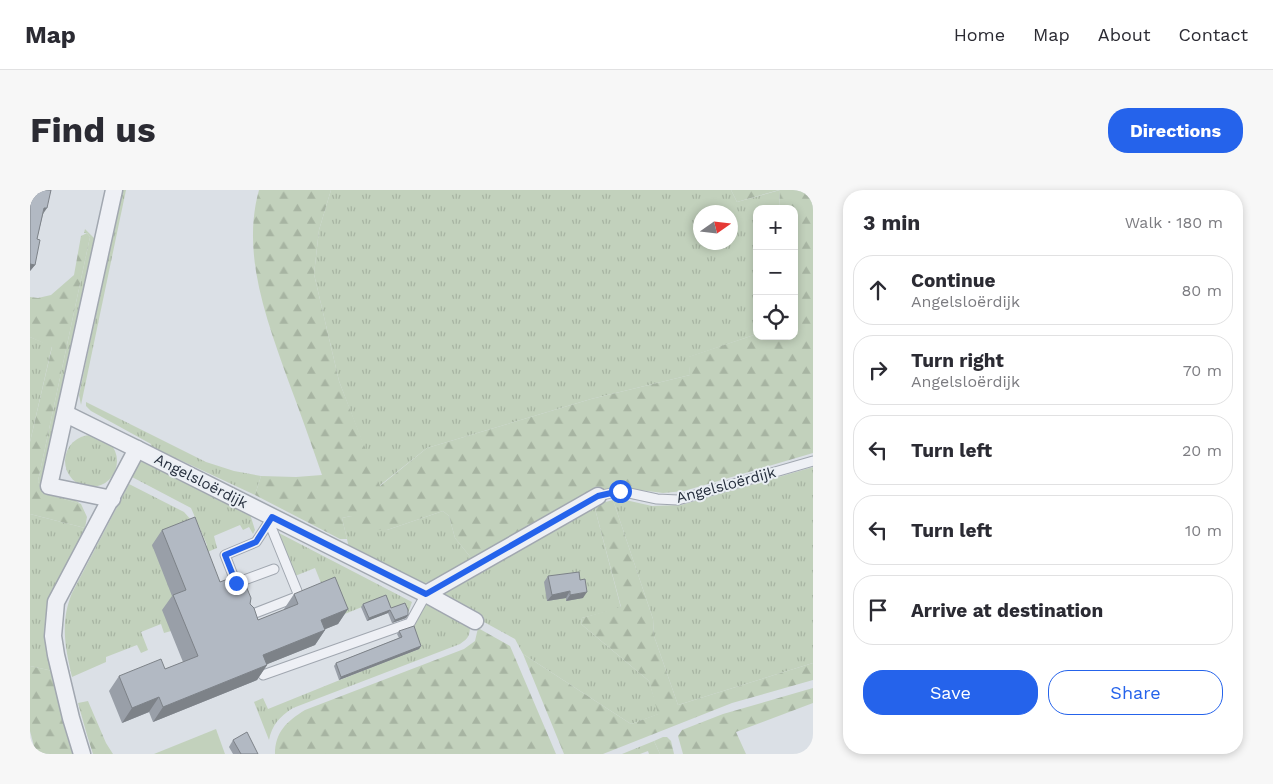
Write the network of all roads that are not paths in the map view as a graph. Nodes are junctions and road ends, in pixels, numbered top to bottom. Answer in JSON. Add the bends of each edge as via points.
{"nodes":[{"id":1,"x":114,"y":190,"type":"edge"},
{"id":2,"x":66,"y":414,"type":"junction"},
{"id":3,"x":137,"y":449,"type":"junction"},
{"id":4,"x":813,"y":460,"type":"edge"},
{"id":5,"x":598,"y":496,"type":"joint"},
{"id":6,"x":112,"y":499,"type":"junction"},
{"id":7,"x":271,"y":519,"type":"junction"},
{"id":8,"x":274,"y":569,"type":"dead end"},
{"id":9,"x":426,"y":594,"type":"junction"},
{"id":10,"x":245,"y":617,"type":"edge"},
{"id":11,"x":475,"y":621,"type":"dead end"},
{"id":12,"x":263,"y":675,"type":"edge"},
{"id":13,"x":82,"y":754,"type":"edge"}],
"edges":[{"from":1,"to":2,"type":"street"},
{"from":2,"to":3,"type":"street","name":"Angelsloërdijk"},
{"from":2,"to":6,"type":"street","via":[[49,486]]},
{"from":3,"to":6,"type":"street","name":"Angelsloërdijk"},
{"from":3,"to":7,"type":"street","name":"Angelsloërdijk"},
{"from":4,"to":5,"type":"lane","name":"Angelsloërdijk","via":[[678,500],[656,500],[620,491]]},
{"from":5,"to":9,"type":"street","name":"Angelsloërdijk"},
{"from":6,"to":13,"type":"street","name":"Angelsloërdijk","via":[[56,602],[53,619],[56,655]]},
{"from":7,"to":8,"type":"lane","via":[[256,542],[225,555],[236,583]]},
{"from":7,"to":9,"type":"street","name":"Angelsloërdijk"},
{"from":7,"to":10,"type":"lane","via":[[299,596]]},
{"from":9,"to":11,"type":"street","name":"Angelsloërdijk"},
{"from":9,"to":12,"type":"lane","via":[[410,623]]}]}
